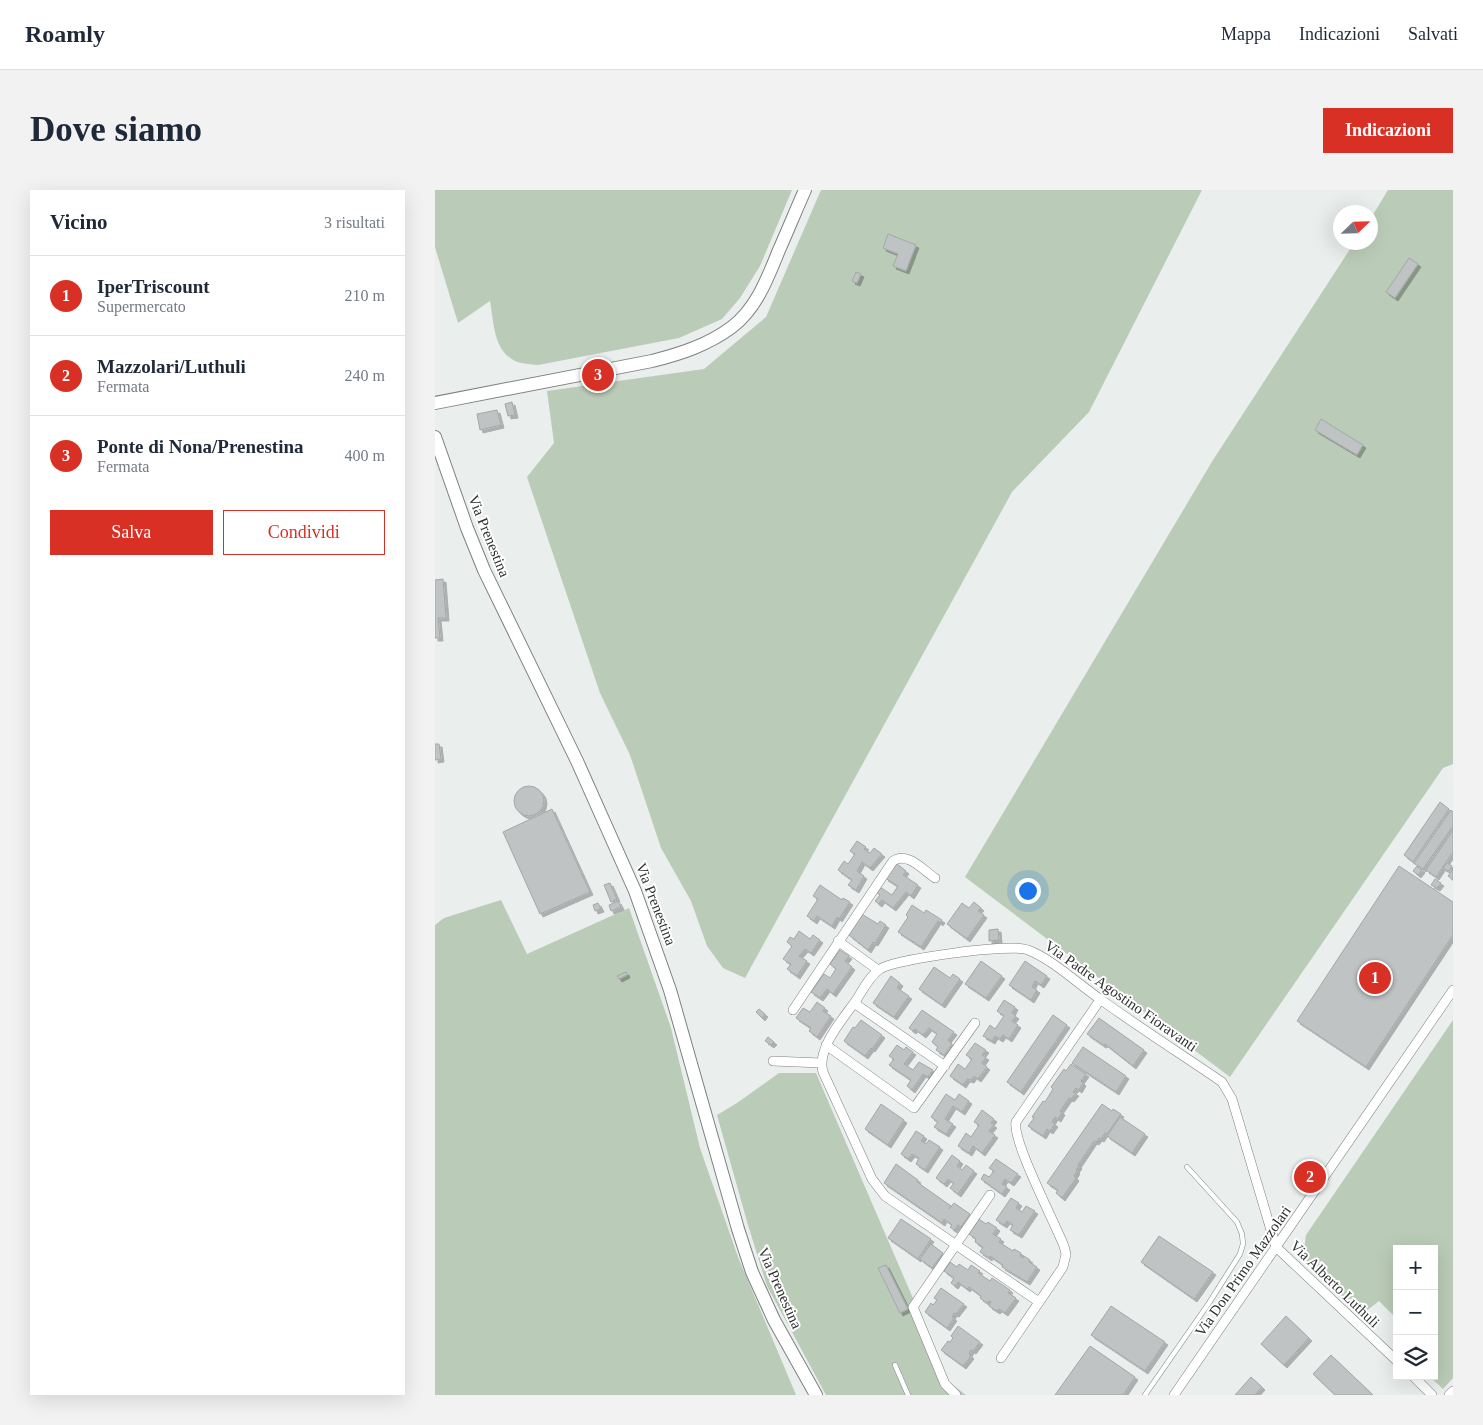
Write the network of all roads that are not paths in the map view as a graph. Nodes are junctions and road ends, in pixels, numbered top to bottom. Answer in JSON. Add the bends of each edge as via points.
{"nodes":[{"id":1,"x":805,"y":190,"type":"edge"},
{"id":2,"x":435,"y":403,"type":"edge"},
{"id":3,"x":435,"y":437,"type":"edge"},
{"id":4,"x":935,"y":878,"type":"dead end"},
{"id":5,"x":837,"y":941,"type":"junction"},
{"id":6,"x":878,"y":970,"type":"junction"},
{"id":7,"x":1453,"y":990,"type":"edge"},
{"id":8,"x":1100,"y":1000,"type":"junction"},
{"id":9,"x":854,"y":1003,"type":"junction"},
{"id":10,"x":793,"y":1010,"type":"dead end"},
{"id":11,"x":975,"y":1023,"type":"dead end"},
{"id":12,"x":826,"y":1045,"type":"junction"},
{"id":13,"x":773,"y":1060,"type":"dead end"},
{"id":14,"x":821,"y":1063,"type":"junction"},
{"id":15,"x":945,"y":1066,"type":"junction"},
{"id":16,"x":1187,"y":1167,"type":"dead end"},
{"id":17,"x":990,"y":1195,"type":"dead end"},
{"id":18,"x":955,"y":1245,"type":"junction"},
{"id":19,"x":1276,"y":1247,"type":"junction"},
{"id":20,"x":1039,"y":1302,"type":"junction"},
{"id":21,"x":1393,"y":1357,"type":"edge"},
{"id":22,"x":1001,"y":1358,"type":"dead end"},
{"id":23,"x":895,"y":1365,"type":"dead end"},
{"id":24,"x":1417,"y":1380,"type":"edge"},
{"id":25,"x":1453,"y":1391,"type":"edge"},
{"id":26,"x":1178,"y":1393,"type":"edge"},
{"id":27,"x":816,"y":1395,"type":"edge"},
{"id":28,"x":908,"y":1395,"type":"edge"},
{"id":29,"x":956,"y":1395,"type":"edge"},
{"id":30,"x":1145,"y":1395,"type":"edge"},
{"id":31,"x":1432,"y":1395,"type":"edge"},
{"id":32,"x":1449,"y":1395,"type":"edge"}],
"edges":[{"from":1,"to":2,"type":"main road","via":[[762,291],[733,326],[708,342],[652,361]]},
{"from":3,"to":27,"type":"main road","name":"Via Prenestina","via":[[484,570],[577,761],[635,891],[673,998],[752,1272],[774,1320]]},
{"from":4,"to":5,"type":"street","via":[[907,859],[895,859]]},
{"from":5,"to":6,"type":"street"},
{"from":5,"to":10,"type":"street"},
{"from":6,"to":8,"type":"street","name":"Via Padre Agostino Fioravanti","via":[[951,954],[1019,947],[1036,954]]},
{"from":6,"to":9,"type":"street"},
{"from":7,"to":19,"type":"street","name":"Via Don Primo Mazzolari"},
{"from":8,"to":19,"type":"street","name":"Via Padre Agostino Fioravanti","via":[[1222,1082],[1233,1099]]},
{"from":8,"to":20,"type":"street","via":[[1015,1125],[1025,1159],[1065,1250],[1064,1264]]},
{"from":9,"to":12,"type":"street"},
{"from":9,"to":15,"type":"street"},
{"from":11,"to":15,"type":"street"},
{"from":12,"to":14,"type":"street"},
{"from":12,"to":15,"type":"street","via":[[914,1108]]},
{"from":13,"to":14,"type":"street"},
{"from":14,"to":18,"type":"street","via":[[876,1187]]},
{"from":16,"to":30,"type":"lane","via":[[1237,1222],[1243,1244],[1209,1303]]},
{"from":17,"to":18,"type":"street"},
{"from":18,"to":20,"type":"street"},
{"from":18,"to":29,"type":"street","via":[[913,1307],[945,1384]]},
{"from":19,"to":21,"type":"street","name":"Via Alberto Luthuli"},
{"from":19,"to":26,"type":"street","name":"Via Don Primo Mazzolari"},
{"from":20,"to":22,"type":"street"},
{"from":23,"to":28,"type":"lane"},
{"from":24,"to":31,"type":"street"},
{"from":25,"to":32,"type":"street"}]}
